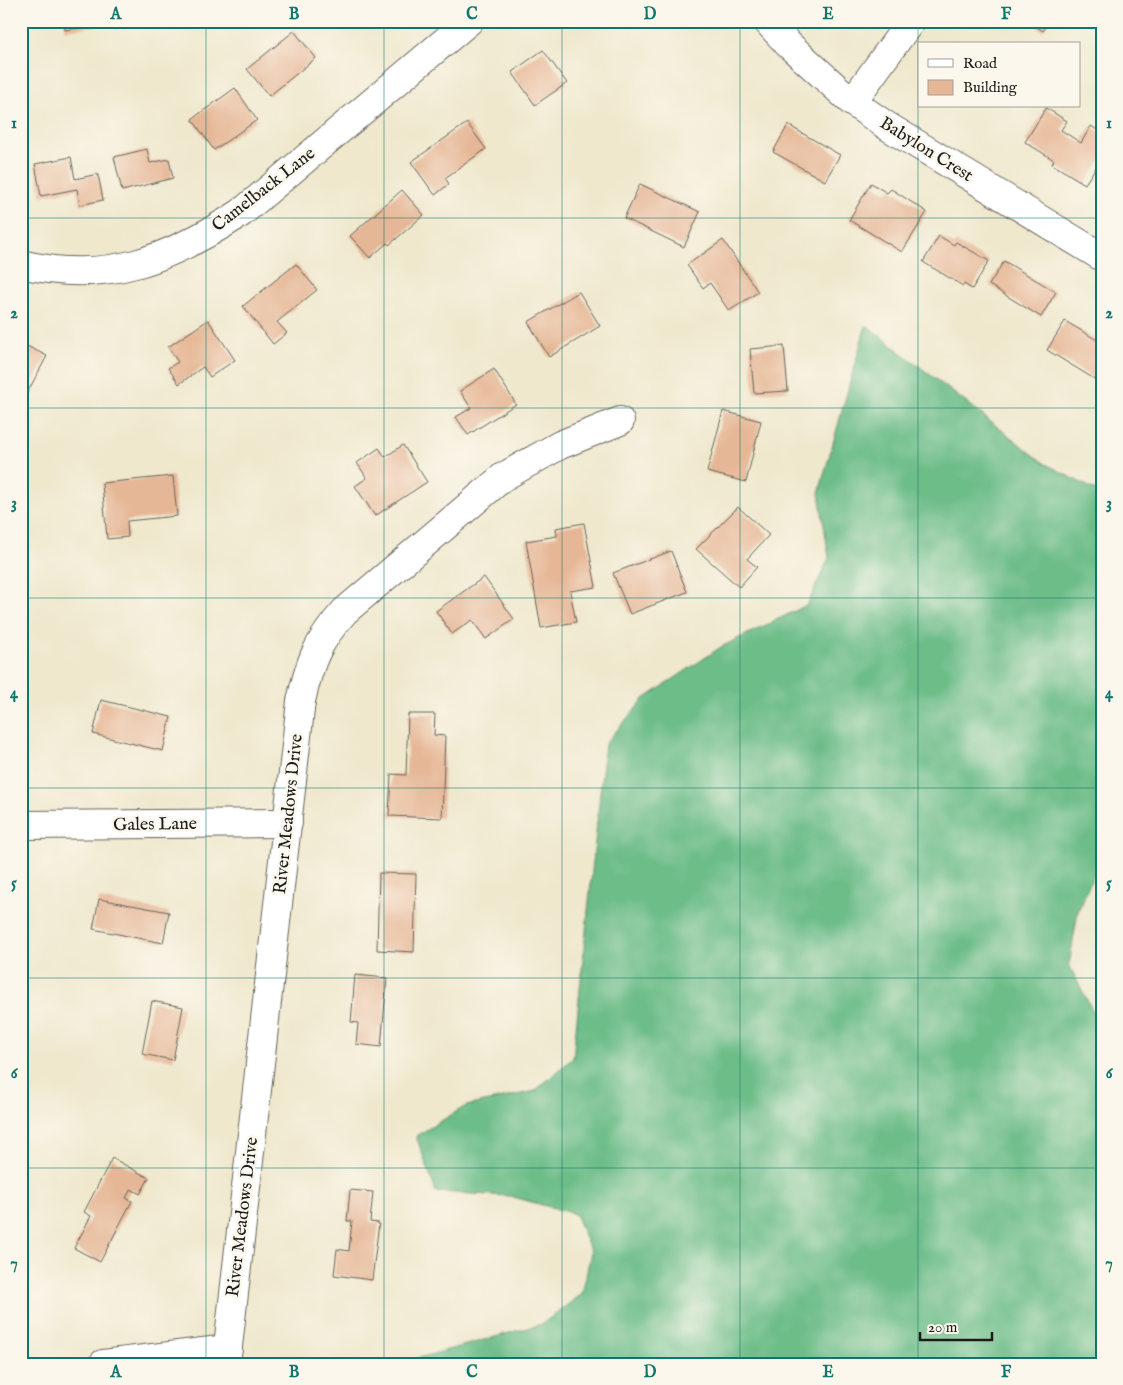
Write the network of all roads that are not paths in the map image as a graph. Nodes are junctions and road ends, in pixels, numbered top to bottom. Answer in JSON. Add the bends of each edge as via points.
{"nodes":[{"id":1,"x":469,"y":21,"type":"edge"},
{"id":2,"x":767,"y":21,"type":"edge"},
{"id":3,"x":911,"y":21,"type":"edge"},
{"id":4,"x":852,"y":102,"type":"junction"},
{"id":5,"x":1102,"y":257,"type":"edge"},
{"id":6,"x":21,"y":264,"type":"edge"},
{"id":7,"x":620,"y":421,"type":"dead end"},
{"id":8,"x":288,"y":823,"type":"junction"},
{"id":9,"x":21,"y":825,"type":"edge"},
{"id":10,"x":227,"y":1357,"type":"edge"},
{"id":11,"x":102,"y":1364,"type":"edge"}],
"edges":[{"from":1,"to":6,"type":"street","name":"Camelback Lane","via":[[241,213],[204,237],[138,265],[100,271],[62,271]]},
{"from":2,"to":4,"type":"street","name":"Babylon Crest"},
{"from":3,"to":4,"type":"street"},
{"from":4,"to":5,"type":"street","name":"Babylon Crest"},
{"from":7,"to":8,"type":"street","name":"River Meadows Drive","via":[[560,444],[503,477],[345,611],[328,630],[313,656],[301,702]]},
{"from":8,"to":9,"type":"street","name":"Gales Lane"},
{"from":8,"to":10,"type":"street","name":"River Meadows Drive"},
{"from":10,"to":11,"type":"street"}]}
